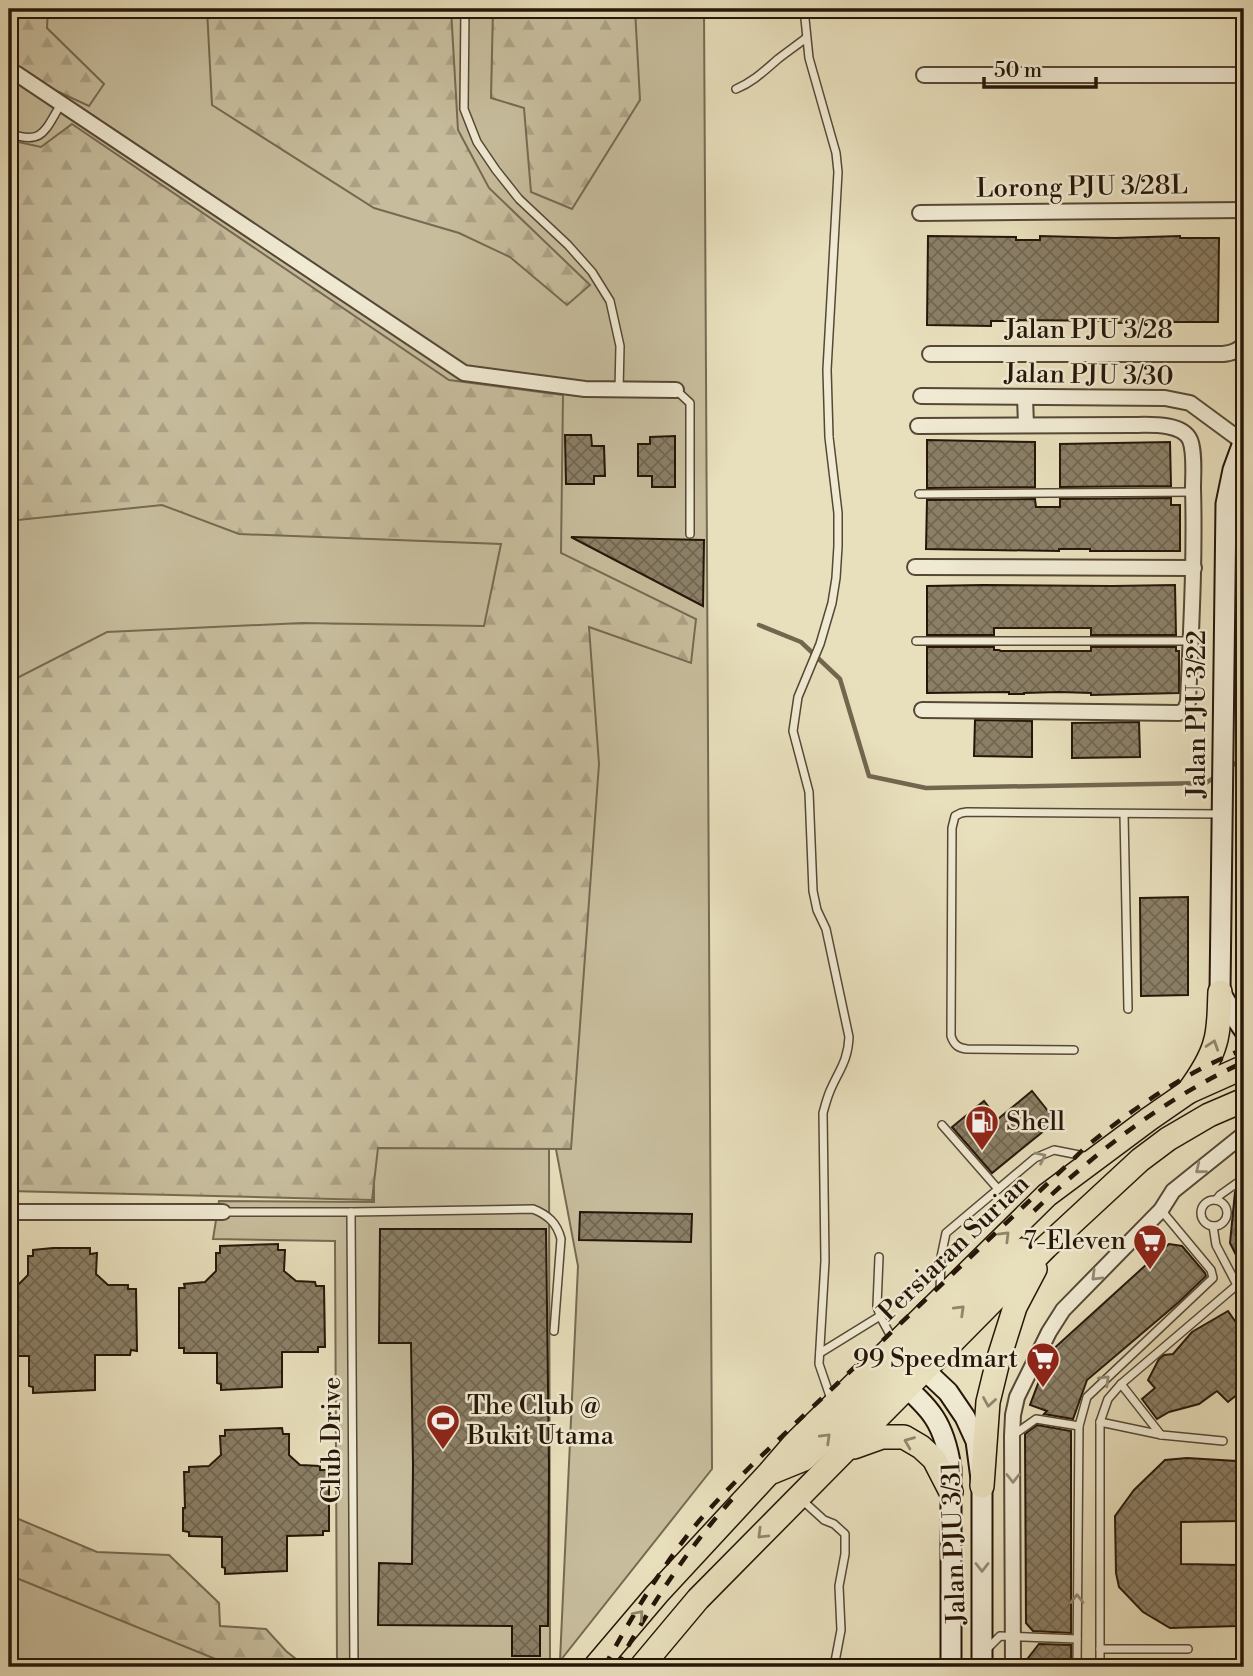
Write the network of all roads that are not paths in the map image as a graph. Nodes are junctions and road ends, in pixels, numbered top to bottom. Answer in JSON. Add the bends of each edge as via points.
{"nodes":[{"id":1,"x":465,"y":9,"type":"edge"},
{"id":2,"x":804,"y":9,"type":"edge"},
{"id":3,"x":806,"y":38,"type":"junction"},
{"id":4,"x":9,"y":70,"type":"edge"},
{"id":5,"x":924,"y":75,"type":"dead end"},
{"id":6,"x":1244,"y":75,"type":"edge"},
{"id":7,"x":736,"y":89,"type":"dead end"},
{"id":8,"x":62,"y":104,"type":"junction"},
{"id":9,"x":9,"y":133,"type":"edge"},
{"id":10,"x":1244,"y":210,"type":"edge"},
{"id":11,"x":920,"y":213,"type":"dead end"},
{"id":12,"x":1244,"y":344,"type":"edge"},
{"id":13,"x":930,"y":354,"type":"dead end"},
{"id":14,"x":676,"y":390,"type":"joint"},
{"id":15,"x":619,"y":391,"type":"junction"},
{"id":16,"x":921,"y":396,"type":"dead end"},
{"id":17,"x":1025,"y":397,"type":"junction"},
{"id":18,"x":1056,"y":398,"type":"junction"},
{"id":19,"x":1026,"y":425,"type":"junction"},
{"id":20,"x":1056,"y":425,"type":"junction"},
{"id":21,"x":918,"y":426,"type":"dead end"},
{"id":22,"x":1244,"y":441,"type":"edge"},
{"id":23,"x":1193,"y":492,"type":"junction"},
{"id":24,"x":919,"y":494,"type":"dead end"},
{"id":25,"x":690,"y":534,"type":"dead end"},
{"id":26,"x":915,"y":567,"type":"dead end"},
{"id":27,"x":1194,"y":568,"type":"junction"},
{"id":28,"x":916,"y":640,"type":"dead end"},
{"id":29,"x":1191,"y":640,"type":"junction"},
{"id":30,"x":922,"y":710,"type":"dead end"},
{"id":31,"x":1124,"y":814,"type":"junction"},
{"id":32,"x":1223,"y":814,"type":"junction"},
{"id":33,"x":1220,"y":992,"type":"junction"},
{"id":34,"x":1128,"y":1009,"type":"dead end"},
{"id":35,"x":1244,"y":1030,"type":"edge"},
{"id":36,"x":1074,"y":1050,"type":"dead end"},
{"id":37,"x":1244,"y":1067,"type":"edge"},
{"id":38,"x":1244,"y":1078,"type":"edge"},
{"id":39,"x":1188,"y":1092,"type":"junction"},
{"id":40,"x":1244,"y":1100,"type":"edge"},
{"id":41,"x":942,"y":1125,"type":"dead end"},
{"id":42,"x":1244,"y":1134,"type":"edge"},
{"id":43,"x":1095,"y":1158,"type":"junction"},
{"id":44,"x":1244,"y":1178,"type":"edge"},
{"id":45,"x":998,"y":1189,"type":"junction"},
{"id":46,"x":1216,"y":1200,"type":"junction"},
{"id":47,"x":1161,"y":1210,"type":"junction"},
{"id":48,"x":9,"y":1212,"type":"edge"},
{"id":49,"x":223,"y":1212,"type":"joint"},
{"id":50,"x":351,"y":1212,"type":"junction"},
{"id":51,"x":1213,"y":1226,"type":"junction"},
{"id":52,"x":1046,"y":1247,"type":"junction"},
{"id":53,"x":880,"y":1257,"type":"dead end"},
{"id":54,"x":1237,"y":1285,"type":"junction"},
{"id":55,"x":1244,"y":1297,"type":"edge"},
{"id":56,"x":939,"y":1301,"type":"junction"},
{"id":57,"x":878,"y":1317,"type":"junction"},
{"id":58,"x":554,"y":1331,"type":"dead end"},
{"id":59,"x":823,"y":1351,"type":"junction"},
{"id":60,"x":910,"y":1357,"type":"junction"},
{"id":61,"x":899,"y":1381,"type":"junction"},
{"id":62,"x":1121,"y":1384,"type":"junction"},
{"id":63,"x":833,"y":1405,"type":"junction"},
{"id":64,"x":1100,"y":1422,"type":"junction"},
{"id":65,"x":1079,"y":1426,"type":"junction"},
{"id":66,"x":1012,"y":1436,"type":"junction"},
{"id":67,"x":1162,"y":1436,"type":"junction"},
{"id":68,"x":1223,"y":1441,"type":"dead end"},
{"id":69,"x":845,"y":1451,"type":"junction"},
{"id":70,"x":769,"y":1474,"type":"junction"},
{"id":71,"x":982,"y":1486,"type":"junction"},
{"id":72,"x":951,"y":1492,"type":"junction"},
{"id":73,"x":799,"y":1497,"type":"junction"},
{"id":74,"x":1013,"y":1636,"type":"junction"},
{"id":75,"x":1077,"y":1639,"type":"junction"},
{"id":76,"x":1100,"y":1649,"type":"junction"},
{"id":77,"x":1188,"y":1649,"type":"dead end"},
{"id":78,"x":982,"y":1662,"type":"edge"},
{"id":79,"x":354,"y":1667,"type":"edge"},
{"id":80,"x":595,"y":1667,"type":"edge"},
{"id":81,"x":641,"y":1667,"type":"edge"},
{"id":82,"x":834,"y":1667,"type":"edge"},
{"id":83,"x":951,"y":1667,"type":"edge"},
{"id":84,"x":1013,"y":1667,"type":"edge"},
{"id":85,"x":1077,"y":1667,"type":"edge"},
{"id":86,"x":1100,"y":1667,"type":"edge"}],
"edges":[{"from":1,"to":15,"type":"lane","via":[[464,109],[477,142],[519,198],[592,272],[610,302],[620,346]]},
{"from":2,"to":3,"type":"lane"},
{"from":3,"to":7,"type":"lane"},
{"from":3,"to":59,"type":"lane","via":[[838,172],[827,370],[838,513],[836,578],[820,643],[798,697],[793,731],[809,792],[814,900],[826,929],[849,1037],[845,1063],[823,1113]]},
{"from":4,"to":8,"type":"street"},
{"from":5,"to":6,"type":"street"},
{"from":8,"to":9,"type":"lane","via":[[36,137]]},
{"from":8,"to":15,"type":"street","via":[[464,373]]},
{"from":10,"to":11,"type":"street","name":"Lorong PJU 3/28L"},
{"from":12,"to":13,"type":"street","name":"Jalan PJU 3/28","via":[[1232,354]]},
{"from":14,"to":15,"type":"street"},
{"from":14,"to":25,"type":"lane","via":[[690,403]]},
{"from":16,"to":17,"type":"street","name":"Jalan PJU 3/30"},
{"from":17,"to":18,"type":"street","name":"Jalan PJU 3/30"},
{"from":17,"to":19,"type":"street"},
{"from":18,"to":20,"type":"street"},
{"from":18,"to":22,"type":"street","name":"Jalan PJU 3/30","via":[[1178,400],[1190,403]]},
{"from":19,"to":20,"type":"street"},
{"from":19,"to":21,"type":"street"},
{"from":20,"to":23,"type":"street","via":[[1160,425],[1182,432],[1190,439]]},
{"from":22,"to":32,"type":"street","name":"Jalan PJU 3/22","via":[[1226,504]]},
{"from":23,"to":24,"type":"lane"},
{"from":23,"to":27,"type":"street"},
{"from":26,"to":27,"type":"street"},
{"from":27,"to":29,"type":"street"},
{"from":28,"to":29,"type":"lane"},
{"from":29,"to":30,"type":"street","via":[[1188,702],[1179,713]]},
{"from":31,"to":32,"type":"lane"},
{"from":31,"to":34,"type":"lane"},
{"from":31,"to":36,"type":"lane","via":[[967,812],[953,821],[953,1044],[967,1049]]},
{"from":32,"to":33,"type":"street","name":"Jalan PJU 3/22"},
{"from":33,"to":35,"type":"street"},
{"from":39,"to":33,"type":"main road","one_way":true,"via":[[1215,1043]]},
{"from":37,"to":39,"type":"main road","name":"Persiaran Surian"},
{"from":60,"to":38,"type":"main road","one_way":true,"via":[[1104,1171],[1158,1129]]},
{"from":39,"to":43,"type":"main road","name":"Persiaran Surian"},
{"from":40,"to":52,"type":"main road","name":"Persiaran Surian","via":[[1168,1139]]},
{"from":41,"to":45,"type":"lane"},
{"from":42,"to":47,"type":"street","one_way":true,"via":[[1173,1191]]},
{"from":45,"to":43,"type":"lane","one_way":true,"via":[[1035,1158],[1054,1150]]},
{"from":56,"to":43,"type":"main road","name":"Persiaran Surian","one_way":true,"via":[[1047,1195]]},
{"from":44,"to":46,"type":"lane"},
{"from":45,"to":56,"type":"lane","via":[[946,1233]]},
{"from":46,"to":51,"type":"lane","via":[[1223,1203],[1227,1214],[1224,1222]]},
{"from":46,"to":51,"type":"lane","via":[[1201,1209],[1205,1222]]},
{"from":65,"to":47,"type":"lane","one_way":true,"via":[[1087,1398],[1213,1278]]},
{"from":47,"to":66,"type":"street","one_way":true,"via":[[1063,1310],[1017,1397]]},
{"from":48,"to":49,"type":"street"},
{"from":49,"to":50,"type":"lane"},
{"from":50,"to":58,"type":"lane","via":[[520,1208],[543,1213],[559,1229],[561,1239]]},
{"from":50,"to":79,"type":"lane","name":"Club Drive"},
{"from":51,"to":54,"type":"lane","via":[[1216,1245]]},
{"from":52,"to":60,"type":"main road","name":"Persiaran Surian"},
{"from":52,"to":71,"type":"main road","one_way":true,"via":[[1015,1307],[998,1361],[988,1402]]},
{"from":53,"to":57,"type":"lane"},
{"from":54,"to":55,"type":"lane"},
{"from":54,"to":62,"type":"lane"},
{"from":56,"to":60,"type":"main road","name":"Persiaran Surian"},
{"from":57,"to":59,"type":"lane"},
{"from":57,"to":60,"type":"lane"},
{"from":59,"to":63,"type":"lane","via":[[819,1364]]},
{"from":60,"to":61,"type":"main road"},
{"from":60,"to":63,"type":"main road","name":"Persiaran Surian"},
{"from":60,"to":71,"type":"street","name":"Jalan PJU 3/31","via":[[948,1392],[965,1417],[976,1441]]},
{"from":61,"to":69,"type":"main road"},
{"from":70,"to":61,"type":"main road","one_way":true,"via":[[804,1459]]},
{"from":61,"to":72,"type":"street","name":"Jalan PJU 3/31","via":[[942,1428]]},
{"from":62,"to":64,"type":"lane","via":[[1108,1399]]},
{"from":62,"to":67,"type":"lane"},
{"from":63,"to":70,"type":"main road","name":"Persiaran Surian"},
{"from":64,"to":67,"type":"lane"},
{"from":64,"to":76,"type":"lane"},
{"from":65,"to":66,"type":"lane","via":[[1036,1419]]},
{"from":75,"to":65,"type":"lane","one_way":true},
{"from":66,"to":74,"type":"street","one_way":true},
{"from":67,"to":68,"type":"lane"},
{"from":72,"to":69,"type":"main road","one_way":true,"via":[[934,1459],[904,1437],[882,1437]]},
{"from":69,"to":73,"type":"main road"},
{"from":80,"to":70,"type":"main road","name":"Persiaran Surian","one_way":true},
{"from":71,"to":78,"type":"street","name":"Jalan PJU 3/31","one_way":true},
{"from":72,"to":83,"type":"street","name":"Jalan PJU 3/31"},
{"from":73,"to":81,"type":"main road","one_way":true,"via":[[698,1599]]},
{"from":73,"to":82,"type":"lane","via":[[845,1534],[839,1586],[841,1630]]},
{"from":74,"to":75,"type":"lane"},
{"from":74,"to":78,"type":"lane","via":[[1000,1636],[988,1647]]},
{"from":74,"to":84,"type":"street"},
{"from":75,"to":85,"type":"lane"},
{"from":76,"to":77,"type":"lane"},
{"from":76,"to":86,"type":"lane"}]}
